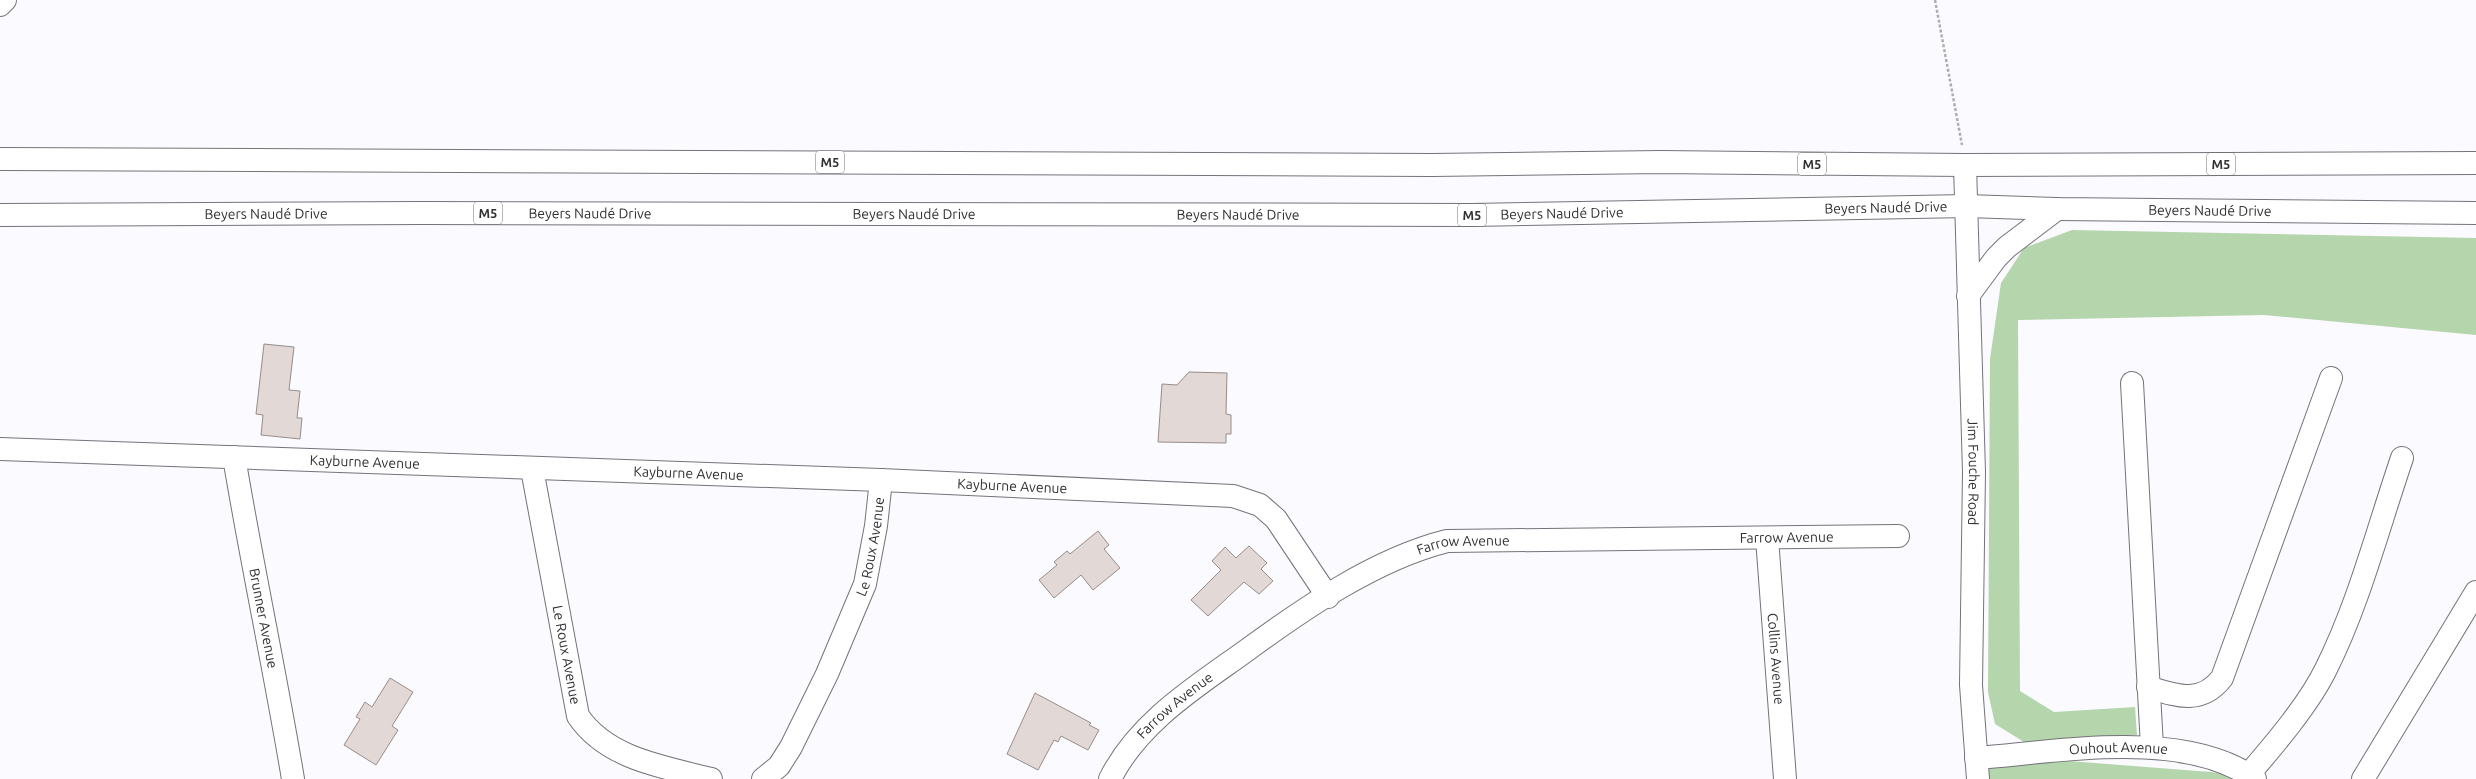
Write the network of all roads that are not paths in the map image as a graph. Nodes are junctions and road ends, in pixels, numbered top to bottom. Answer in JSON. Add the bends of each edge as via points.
{"nodes":[{"id":1,"x":4,"y":0,"type":"edge"},
{"id":2,"x":0,"y":5,"type":"edge"},
{"id":3,"x":0,"y":159,"type":"edge"},
{"id":4,"x":2476,"y":163,"type":"edge"},
{"id":5,"x":1965,"y":165,"type":"junction"},
{"id":6,"x":1967,"y":206,"type":"junction"},
{"id":7,"x":2057,"y":210,"type":"junction"},
{"id":8,"x":2476,"y":213,"type":"edge"},
{"id":9,"x":0,"y":215,"type":"edge"},
{"id":10,"x":1968,"y":296,"type":"junction"},
{"id":11,"x":2331,"y":378,"type":"dead end"},
{"id":12,"x":2132,"y":383,"type":"dead end"},
{"id":13,"x":0,"y":449,"type":"edge"},
{"id":14,"x":234,"y":457,"type":"junction"},
{"id":15,"x":2402,"y":458,"type":"dead end"},
{"id":16,"x":532,"y":469,"type":"junction"},
{"id":17,"x":882,"y":480,"type":"junction"},
{"id":18,"x":1898,"y":536,"type":"dead end"},
{"id":19,"x":1767,"y":538,"type":"junction"},
{"id":20,"x":2476,"y":592,"type":"edge"},
{"id":21,"x":1328,"y":597,"type":"junction"},
{"id":22,"x":2148,"y":687,"type":"junction"},
{"id":23,"x":2152,"y":747,"type":"junction"},
{"id":24,"x":1976,"y":758,"type":"junction"},
{"id":25,"x":2252,"y":777,"type":"edge"},
{"id":26,"x":293,"y":779,"type":"edge"},
{"id":27,"x":711,"y":779,"type":"edge"},
{"id":28,"x":763,"y":779,"type":"edge"},
{"id":29,"x":1110,"y":779,"type":"edge"},
{"id":30,"x":1785,"y":779,"type":"edge"},
{"id":31,"x":1978,"y":779,"type":"edge"},
{"id":32,"x":2364,"y":779,"type":"edge"}],
"edges":[{"from":1,"to":2,"type":"street"},
{"from":3,"to":5,"type":"street","number":"M5","via":[[1416,165],[1660,162]]},
{"from":4,"to":5,"type":"street","number":"M5"},
{"from":5,"to":6,"type":"street","name":"Jim Fouche Road"},
{"from":6,"to":7,"type":"street","name":"Beyers Naudé Drive","number":"M5"},
{"from":6,"to":9,"type":"street","name":"Beyers Naudé Drive","number":"M5","via":[[1471,215]]},
{"from":6,"to":10,"type":"street","name":"Jim Fouche Road"},
{"from":7,"to":8,"type":"street","name":"Beyers Naudé Drive","number":"M5"},
{"from":7,"to":10,"type":"street","via":[[2007,246]]},
{"from":10,"to":24,"type":"street","name":"Jim Fouche Road","via":[[1974,472],[1971,685]]},
{"from":11,"to":22,"type":"street","via":[[2222,678],[2214,688],[2203,695],[2175,695]]},
{"from":12,"to":22,"type":"street"},
{"from":13,"to":14,"type":"street","name":"Kayburne Avenue"},
{"from":14,"to":16,"type":"street","name":"Kayburne Avenue"},
{"from":14,"to":26,"type":"street","name":"Brunner Avenue"},
{"from":15,"to":25,"type":"street","via":[[2357,590],[2325,670]]},
{"from":16,"to":17,"type":"street","name":"Kayburne Avenue"},
{"from":16,"to":27,"type":"street","name":"Le Roux Avenue","via":[[578,716],[594,736],[615,749],[644,761]]},
{"from":17,"to":21,"type":"street","name":"Kayburne Avenue","via":[[1233,496],[1260,505],[1276,519]]},
{"from":17,"to":28,"type":"street","name":"Le Roux Avenue","via":[[870,563],[856,610],[791,747],[779,766]]},
{"from":18,"to":19,"type":"street","name":"Farrow Avenue"},
{"from":19,"to":21,"type":"street","name":"Farrow Avenue","via":[[1447,541],[1396,558],[1371,570]]},
{"from":19,"to":30,"type":"street","name":"Collins Avenue"},
{"from":20,"to":32,"type":"street"},
{"from":21,"to":29,"type":"street","name":"Farrow Avenue","via":[[1284,623],[1188,692],[1131,745]]},
{"from":22,"to":23,"type":"street"},
{"from":23,"to":24,"type":"street","name":"Ouhout Avenue"},
{"from":23,"to":25,"type":"street","name":"Ouhout Avenue","via":[[2206,757]]},
{"from":24,"to":31,"type":"street","name":"Jim Fouche Road"}]}
